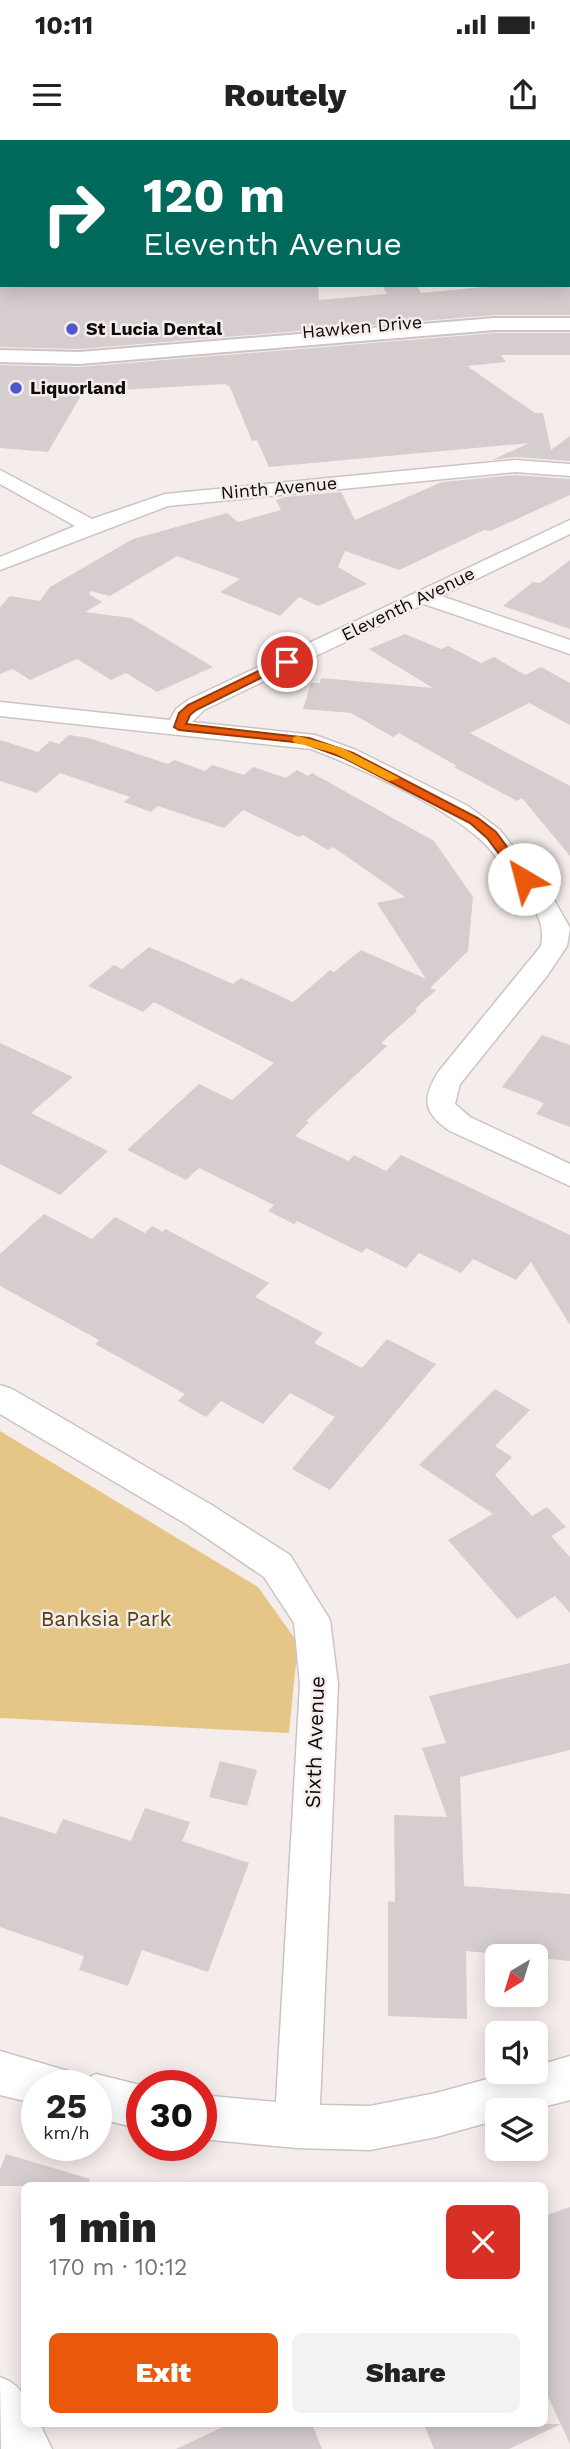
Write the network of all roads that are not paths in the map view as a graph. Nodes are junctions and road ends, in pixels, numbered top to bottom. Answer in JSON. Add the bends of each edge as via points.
{"nodes":[{"id":1,"x":570,"y":316,"type":"edge"},
{"id":2,"x":570,"y":324,"type":"edge"},
{"id":3,"x":156,"y":352,"type":"junction"},
{"id":4,"x":0,"y":356,"type":"edge"},
{"id":5,"x":570,"y":470,"type":"edge"},
{"id":6,"x":1,"y":477,"type":"edge"},
{"id":7,"x":570,"y":526,"type":"edge"},
{"id":8,"x":91,"y":527,"type":"junction"},
{"id":9,"x":0,"y":564,"type":"edge"},
{"id":10,"x":424,"y":597,"type":"junction"},
{"id":11,"x":570,"y":647,"type":"edge"},
{"id":12,"x":0,"y":709,"type":"edge"},
{"id":13,"x":179,"y":727,"type":"junction"},
{"id":14,"x":570,"y":1176,"type":"edge"},
{"id":15,"x":0,"y":1398,"type":"edge"},
{"id":16,"x":0,"y":2073,"type":"edge"},
{"id":17,"x":21,"y":2078,"type":"edge"},
{"id":18,"x":570,"y":2078,"type":"edge"},
{"id":19,"x":217,"y":2119,"type":"edge"},
{"id":20,"x":297,"y":2126,"type":"junction"},
{"id":21,"x":0,"y":2401,"type":"edge"},
{"id":22,"x":28,"y":2449,"type":"edge"}],
"edges":[{"from":1,"to":3,"type":"main road","name":"Hawken Drive","via":[[472,317],[250,337]]},
{"from":2,"to":3,"type":"main road","name":"Hawken Drive","via":[[495,324]]},
{"from":3,"to":4,"type":"main road","name":"Hawken Drive","via":[[72,358]]},
{"from":5,"to":8,"type":"street","name":"Ninth Avenue","via":[[515,466],[179,498]]},
{"from":6,"to":8,"type":"street"},
{"from":7,"to":10,"type":"street","name":"Eleventh Avenue"},
{"from":8,"to":9,"type":"street","name":"Ninth Avenue"},
{"from":10,"to":11,"type":"street"},
{"from":10,"to":13,"type":"street","name":"Eleventh Avenue","via":[[192,707]]},
{"from":12,"to":13,"type":"street"},
{"from":13,"to":14,"type":"street","via":[[321,744],[458,811],[491,835],[545,906],[558,936],[538,970],[444,1085],[440,1102],[460,1124]]},
{"from":15,"to":20,"type":"street","name":"Sixth Avenue","via":[[277,1566],[313,1620],[319,1684]]},
{"from":16,"to":17,"type":"street"},
{"from":18,"to":20,"type":"street","via":[[370,2128]]},
{"from":19,"to":20,"type":"street"},
{"from":21,"to":22,"type":"street"}]}
